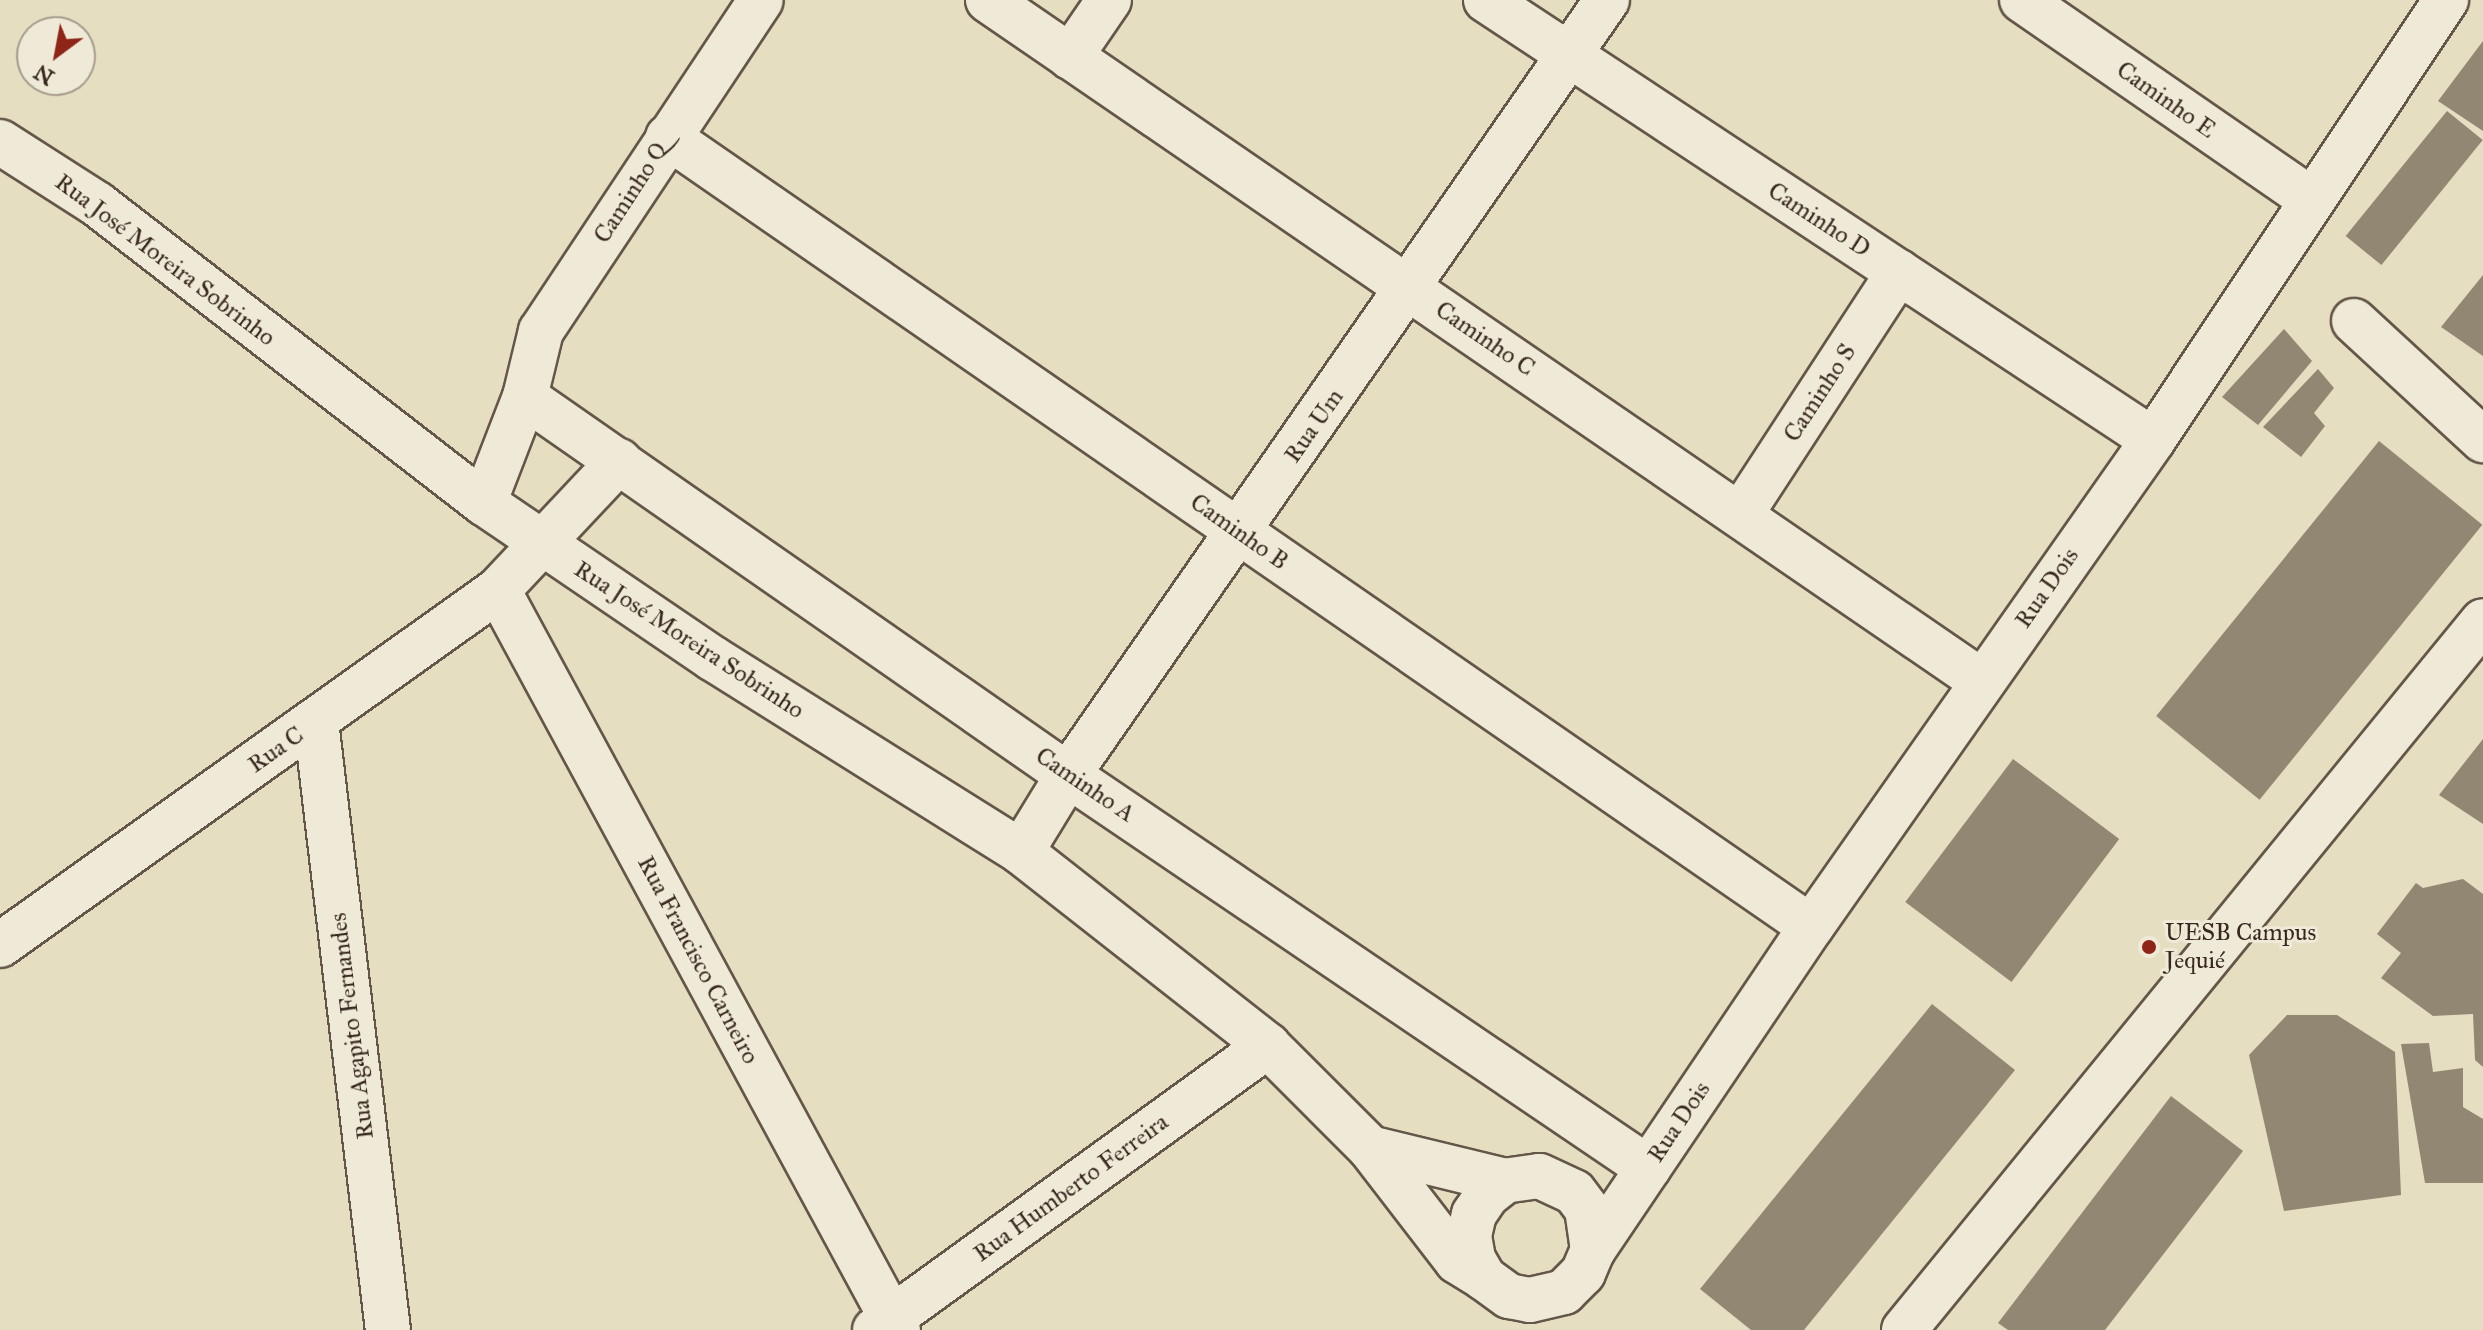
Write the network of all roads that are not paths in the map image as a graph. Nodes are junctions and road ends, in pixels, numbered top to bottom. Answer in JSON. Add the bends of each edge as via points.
{"nodes":[{"id":1,"x":761,"y":0,"type":"edge"},
{"id":2,"x":988,"y":0,"type":"edge"},
{"id":3,"x":1109,"y":0,"type":"edge"},
{"id":4,"x":1486,"y":0,"type":"edge"},
{"id":5,"x":1607,"y":0,"type":"edge"},
{"id":6,"x":2022,"y":0,"type":"edge"},
{"id":7,"x":2446,"y":0,"type":"edge"},
{"id":8,"x":1070,"y":57,"type":"junction"},
{"id":9,"x":1569,"y":57,"type":"junction"},
{"id":10,"x":668,"y":137,"type":"junction"},
{"id":11,"x":0,"y":142,"type":"edge"},
{"id":12,"x":2311,"y":199,"type":"junction"},
{"id":13,"x":1899,"y":272,"type":"junction"},
{"id":14,"x":1411,"y":289,"type":"junction"},
{"id":15,"x":2354,"y":321,"type":"dead end"},
{"id":16,"x":525,"y":397,"type":"junction"},
{"id":17,"x":2153,"y":440,"type":"junction"},
{"id":18,"x":2483,"y":440,"type":"edge"},
{"id":19,"x":619,"y":461,"type":"junction"},
{"id":20,"x":484,"y":503,"type":"junction"},
{"id":21,"x":1741,"y":514,"type":"junction"},
{"id":22,"x":1239,"y":532,"type":"junction"},
{"id":23,"x":543,"y":544,"type":"junction"},
{"id":24,"x":498,"y":590,"type":"junction"},
{"id":25,"x":2483,"y":621,"type":"edge"},
{"id":26,"x":1981,"y":681,"type":"junction"},
{"id":27,"x":316,"y":722,"type":"junction"},
{"id":28,"x":1068,"y":775,"type":"junction"},
{"id":29,"x":1021,"y":852,"type":"junction"},
{"id":30,"x":1811,"y":927,"type":"junction"},
{"id":31,"x":0,"y":945,"type":"edge"},
{"id":32,"x":1268,"y":1046,"type":"junction"},
{"id":33,"x":1370,"y":1148,"type":"junction"},
{"id":34,"x":1646,"y":1171,"type":"junction"},
{"id":35,"x":1505,"y":1181,"type":"junction"},
{"id":36,"x":1556,"y":1181,"type":"junction"},
{"id":37,"x":1593,"y":1250,"type":"junction"},
{"id":38,"x":1487,"y":1281,"type":"junction"},
{"id":39,"x":1560,"y":1312,"type":"edge"},
{"id":40,"x":888,"y":1326,"type":"edge"},
{"id":41,"x":388,"y":1330,"type":"edge"},
{"id":42,"x":1507,"y":1330,"type":"edge"},
{"id":43,"x":1904,"y":1330,"type":"edge"}],
"edges":[{"from":1,"to":10,"type":"street","name":"Caminho Q"},
{"from":2,"to":8,"type":"street","name":"Caminho C"},
{"from":3,"to":8,"type":"street"},
{"from":4,"to":9,"type":"street","name":"Caminho D"},
{"from":5,"to":9,"type":"street","name":"Rua Um"},
{"from":6,"to":12,"type":"street","name":"Caminho E"},
{"from":7,"to":12,"type":"street","name":"Rua Dois"},
{"from":8,"to":14,"type":"street","name":"Caminho C"},
{"from":9,"to":13,"type":"street","name":"Caminho D"},
{"from":9,"to":14,"type":"street","name":"Rua Um"},
{"from":10,"to":16,"type":"street","name":"Caminho Q","via":[[541,331]]},
{"from":10,"to":22,"type":"street","name":"Caminho B"},
{"from":11,"to":20,"type":"street","name":"Rua José Moreira Sobrinho","via":[[97,204]]},
{"from":12,"to":17,"type":"street","name":"Rua Dois"},
{"from":13,"to":17,"type":"street","name":"Caminho D"},
{"from":13,"to":21,"type":"street","name":"Caminho S"},
{"from":14,"to":21,"type":"street","name":"Caminho C"},
{"from":14,"to":22,"type":"street","name":"Rua Um"},
{"from":15,"to":18,"type":"street"},
{"from":16,"to":19,"type":"street","name":"Caminho A"},
{"from":16,"to":20,"type":"street","name":"Caminho Q"},
{"from":17,"to":26,"type":"street","name":"Rua Dois"},
{"from":19,"to":23,"type":"street","name":"Rua C"},
{"from":19,"to":28,"type":"street","name":"Caminho A"},
{"from":20,"to":23,"type":"street","name":"Rua José Moreira Sobrinho"},
{"from":21,"to":26,"type":"street","name":"Caminho C"},
{"from":22,"to":28,"type":"street","name":"Rua Um"},
{"from":22,"to":30,"type":"street","name":"Caminho B"},
{"from":23,"to":24,"type":"street","name":"Rua C"},
{"from":23,"to":29,"type":"street","name":"Rua José Moreira Sobrinho"},
{"from":24,"to":27,"type":"street","name":"Rua C"},
{"from":24,"to":40,"type":"street","name":"Rua Francisco Carneiro"},
{"from":25,"to":43,"type":"street"},
{"from":26,"to":30,"type":"street","name":"Rua Dois"},
{"from":27,"to":31,"type":"street","name":"Rua C"},
{"from":27,"to":41,"type":"street","name":"Rua Agapito Fernandes"},
{"from":28,"to":29,"type":"street","name":"Rua Um"},
{"from":28,"to":34,"type":"street","name":"Caminho A"},
{"from":29,"to":32,"type":"street","name":"Rua José Moreira Sobrinho"},
{"from":30,"to":34,"type":"street","name":"Rua Dois"},
{"from":32,"to":33,"type":"street","name":"Rua José Moreira Sobrinho"},
{"from":32,"to":40,"type":"street","name":"Rua Humberto Ferreira"},
{"from":33,"to":35,"type":"street"},
{"from":33,"to":38,"type":"street","name":"Rua José Moreira Sobrinho","via":[[1441,1244]]},
{"from":34,"to":36,"type":"street"},
{"from":34,"to":37,"type":"street","name":"Rua Dois"},
{"from":35,"to":36,"type":"street","via":[[1530,1176]]},
{"from":35,"to":38,"type":"street","via":[[1474,1214],[1469,1236],[1473,1259]]},
{"from":36,"to":37,"type":"street","via":[[1587,1209]]},
{"from":37,"to":39,"type":"street"},
{"from":38,"to":39,"type":"street","via":[[1509,1296]]},
{"from":38,"to":42,"type":"street"}]}
